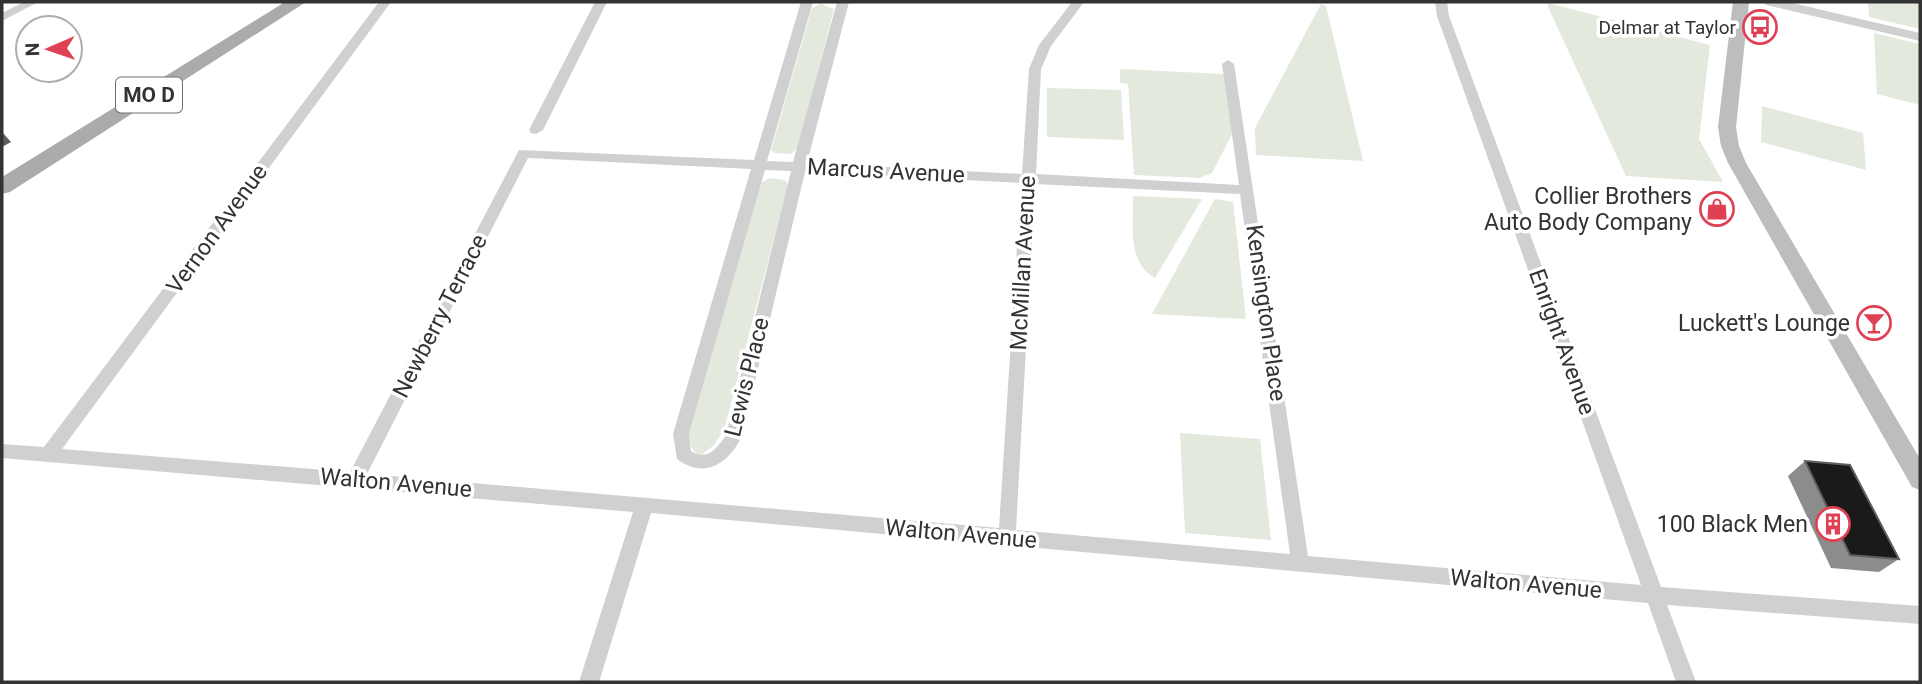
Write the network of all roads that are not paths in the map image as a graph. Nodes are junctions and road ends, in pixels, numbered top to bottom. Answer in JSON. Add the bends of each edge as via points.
{"nodes":[{"id":1,"x":32,"y":2,"type":"edge"},
{"id":2,"x":385,"y":2,"type":"edge"},
{"id":3,"x":601,"y":2,"type":"edge"},
{"id":4,"x":807,"y":2,"type":"edge"},
{"id":5,"x":843,"y":2,"type":"edge"},
{"id":6,"x":1078,"y":2,"type":"edge"},
{"id":7,"x":1441,"y":2,"type":"edge"},
{"id":8,"x":1741,"y":2,"type":"edge"},
{"id":9,"x":1771,"y":2,"type":"edge"},
{"id":10,"x":292,"y":3,"type":"edge"},
{"id":11,"x":2,"y":18,"type":"edge"},
{"id":12,"x":1920,"y":37,"type":"edge"},
{"id":13,"x":1228,"y":64,"type":"dead end"},
{"id":14,"x":536,"y":130,"type":"dead end"},
{"id":15,"x":524,"y":153,"type":"joint"},
{"id":16,"x":760,"y":165,"type":"junction"},
{"id":17,"x":799,"y":167,"type":"junction"},
{"id":18,"x":1028,"y":178,"type":"junction"},
{"id":19,"x":2,"y":187,"type":"edge"},
{"id":20,"x":1248,"y":190,"type":"junction"},
{"id":21,"x":2,"y":451,"type":"edge"},
{"id":22,"x":48,"y":455,"type":"junction"},
{"id":23,"x":355,"y":480,"type":"junction"},
{"id":24,"x":1920,"y":480,"type":"edge"},
{"id":25,"x":644,"y":506,"type":"junction"},
{"id":26,"x":1007,"y":538,"type":"junction"},
{"id":27,"x":1300,"y":563,"type":"junction"},
{"id":28,"x":1654,"y":595,"type":"junction"},
{"id":29,"x":1920,"y":615,"type":"edge"},
{"id":30,"x":589,"y":682,"type":"edge"},
{"id":31,"x":1686,"y":682,"type":"edge"}],
"edges":[{"from":1,"to":11,"type":"street"},
{"from":2,"to":22,"type":"street","name":"Vernon Avenue"},
{"from":3,"to":14,"type":"street"},
{"from":4,"to":16,"type":"street","name":"Lewis Place"},
{"from":5,"to":17,"type":"street","name":"Lewis Place"},
{"from":6,"to":18,"type":"street","name":"McMillan Avenue","via":[[1038,57]]},
{"from":7,"to":28,"type":"street","name":"Enright Avenue"},
{"from":8,"to":24,"type":"main road","via":[[1727,127],[1730,146]]},
{"from":9,"to":12,"type":"street"},
{"from":10,"to":19,"type":"main road","number":"MO D"},
{"from":13,"to":20,"type":"street","name":"Kensington Place"},
{"from":15,"to":16,"type":"street","name":"Marcus Avenue"},
{"from":15,"to":23,"type":"street","name":"Newberry Terrace"},
{"from":16,"to":17,"type":"street","name":"Marcus Avenue"},
{"from":16,"to":17,"type":"street","name":"Lewis Place","via":[[681,434],[683,454],[696,462],[715,461],[734,436]]},
{"from":17,"to":18,"type":"street","name":"Marcus Avenue"},
{"from":18,"to":20,"type":"street","name":"Marcus Avenue"},
{"from":18,"to":26,"type":"street","name":"McMillan Avenue"},
{"from":20,"to":27,"type":"street","name":"Kensington Place"},
{"from":21,"to":22,"type":"street","name":"Walton Avenue"},
{"from":22,"to":23,"type":"street","name":"Walton Avenue"},
{"from":23,"to":25,"type":"street","name":"Walton Avenue"},
{"from":25,"to":26,"type":"street","name":"Walton Avenue"},
{"from":25,"to":30,"type":"street"},
{"from":26,"to":27,"type":"street","name":"Walton Avenue"},
{"from":27,"to":28,"type":"street","name":"Walton Avenue"},
{"from":28,"to":29,"type":"street","name":"Walton Avenue"},
{"from":28,"to":31,"type":"street","name":"Enright Avenue"}]}
